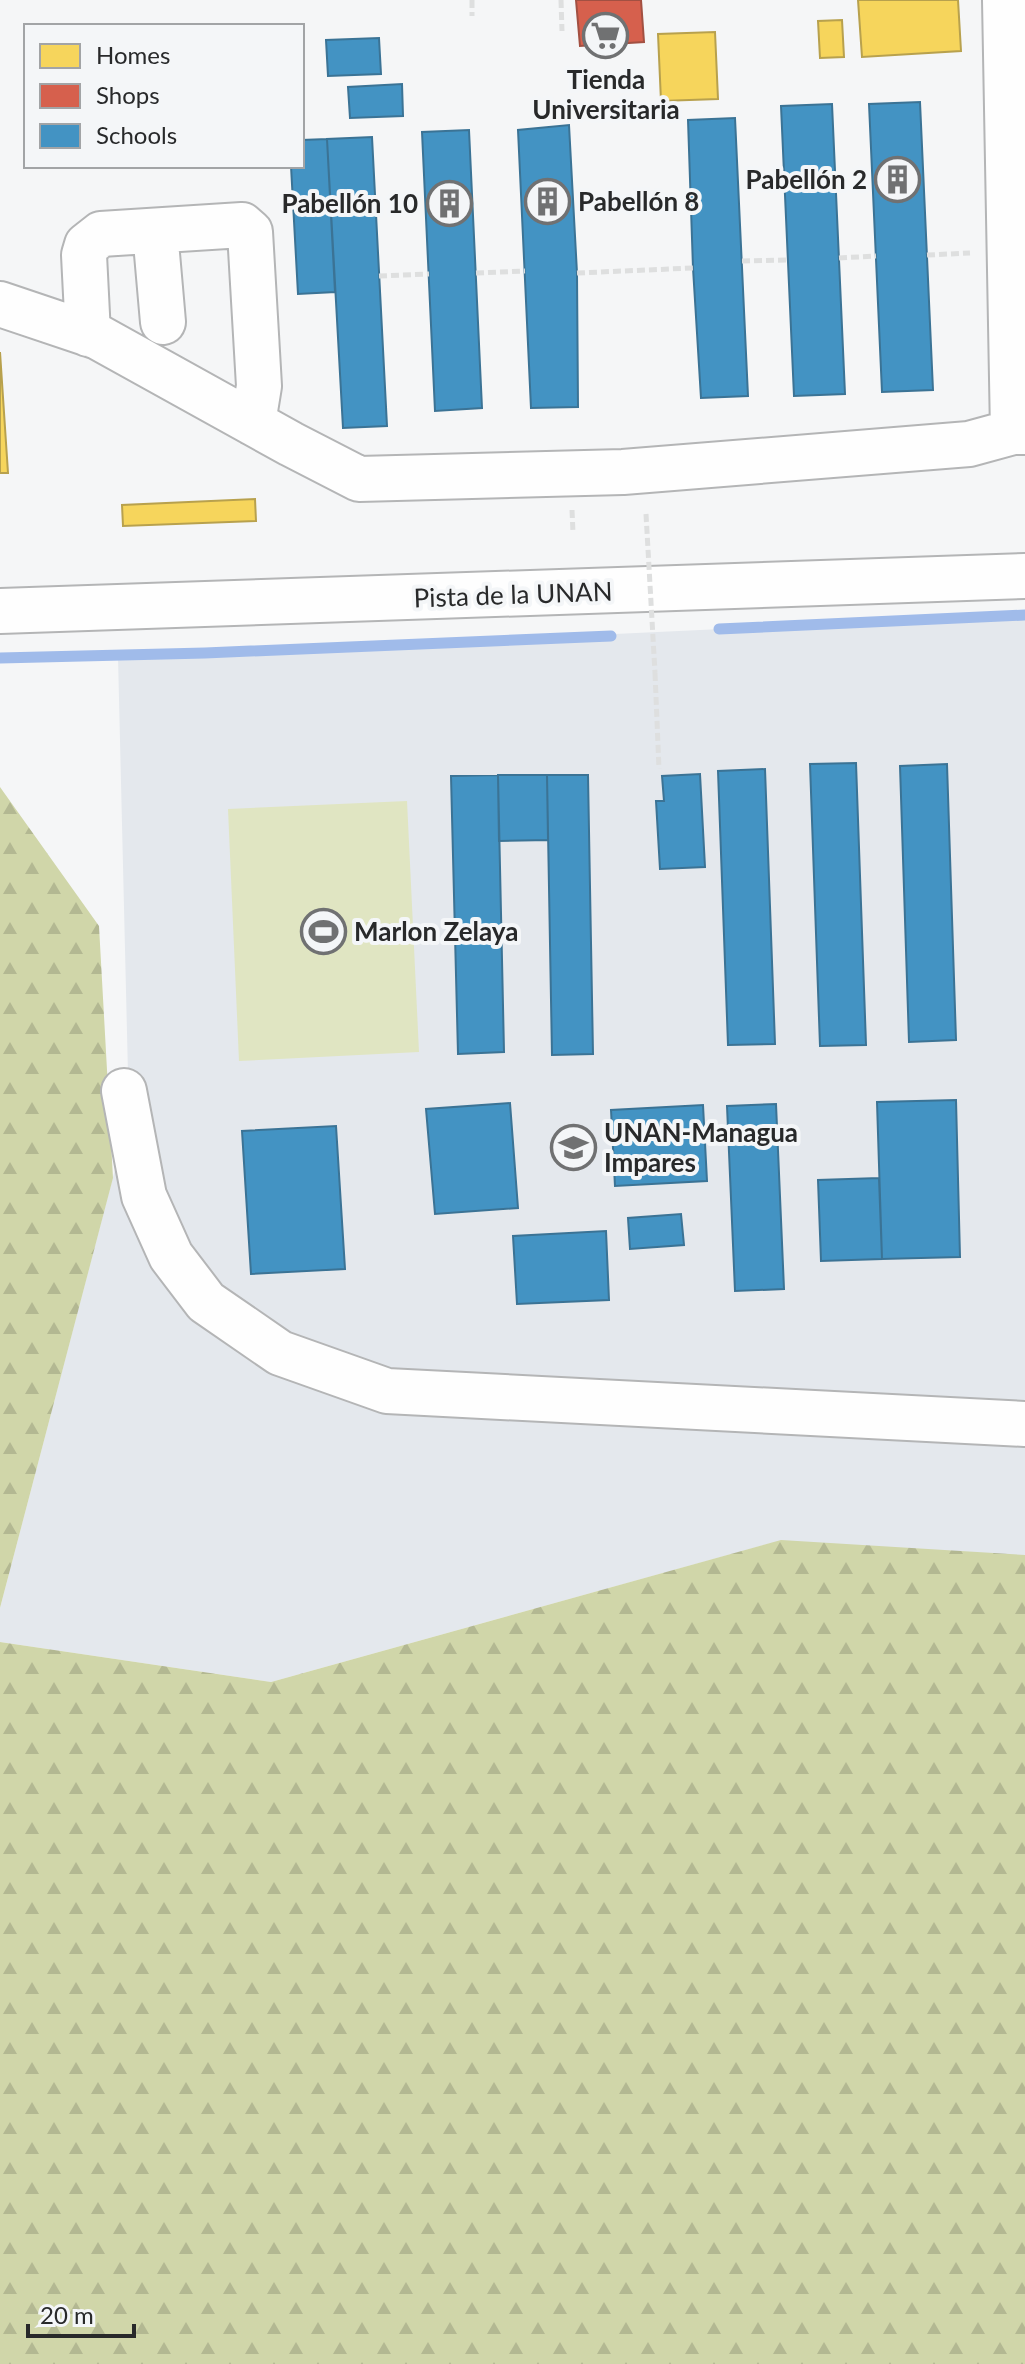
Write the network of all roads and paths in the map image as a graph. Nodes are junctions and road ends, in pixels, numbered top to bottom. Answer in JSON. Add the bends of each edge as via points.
{"nodes":[{"id":1,"x":472,"y":0,"type":"edge"},
{"id":2,"x":561,"y":0,"type":"edge"},
{"id":3,"x":1005,"y":0,"type":"edge"},
{"id":4,"x":472,"y":16,"type":"dead end"},
{"id":5,"x":562,"y":31,"type":"dead end"},
{"id":6,"x":1016,"y":105,"type":"edge"},
{"id":7,"x":1018,"y":230,"type":"edge"},
{"id":8,"x":155,"y":231,"type":"junction"},
{"id":9,"x":876,"y":256,"type":"dead end"},
{"id":10,"x":839,"y":258,"type":"dead end"},
{"id":11,"x":788,"y":260,"type":"dead end"},
{"id":12,"x":742,"y":261,"type":"dead end"},
{"id":13,"x":693,"y":268,"type":"dead end"},
{"id":14,"x":525,"y":271,"type":"dead end"},
{"id":15,"x":476,"y":273,"type":"dead end"},
{"id":16,"x":577,"y":273,"type":"dead end"},
{"id":17,"x":429,"y":274,"type":"dead end"},
{"id":18,"x":379,"y":276,"type":"dead end"},
{"id":19,"x":0,"y":304,"type":"edge"},
{"id":20,"x":163,"y":322,"type":"dead end"},
{"id":21,"x":88,"y":334,"type":"junction"},
{"id":22,"x":253,"y":423,"type":"junction"},
{"id":23,"x":1019,"y":432,"type":"edge"},
{"id":24,"x":646,"y":514,"type":"dead end"},
{"id":25,"x":1025,"y":576,"type":"edge"},
{"id":26,"x":0,"y":611,"type":"edge"},
{"id":27,"x":659,"y":769,"type":"dead end"},
{"id":28,"x":124,"y":1091,"type":"dead end"},
{"id":29,"x":1025,"y":1424,"type":"edge"}],
"edges":[{"from":1,"to":4,"type":"path"},
{"from":2,"to":5,"type":"path"},
{"from":3,"to":6,"type":"street"},
{"from":6,"to":7,"type":"street"},
{"from":7,"to":23,"type":"street"},
{"from":8,"to":20,"type":"street"},
{"from":8,"to":21,"type":"street","via":[[101,234],[87,245]]},
{"from":8,"to":22,"type":"street","via":[[242,225],[250,232],[259,386]]},
{"from":9,"to":10,"type":"path"},
{"from":11,"to":12,"type":"path"},
{"from":13,"to":16,"type":"path"},
{"from":14,"to":15,"type":"path"},
{"from":17,"to":18,"type":"path"},
{"from":19,"to":21,"type":"street"},
{"from":21,"to":22,"type":"street"},
{"from":22,"to":23,"type":"street","via":[[359,479],[623,472],[969,444]]},
{"from":24,"to":27,"type":"path","bridge":true},
{"from":25,"to":26,"type":"street","name":"Pista de la UNAN"},
{"from":28,"to":29,"type":"street","via":[[144,1196],[171,1256],[206,1302],[280,1353],[387,1391]]}]}
